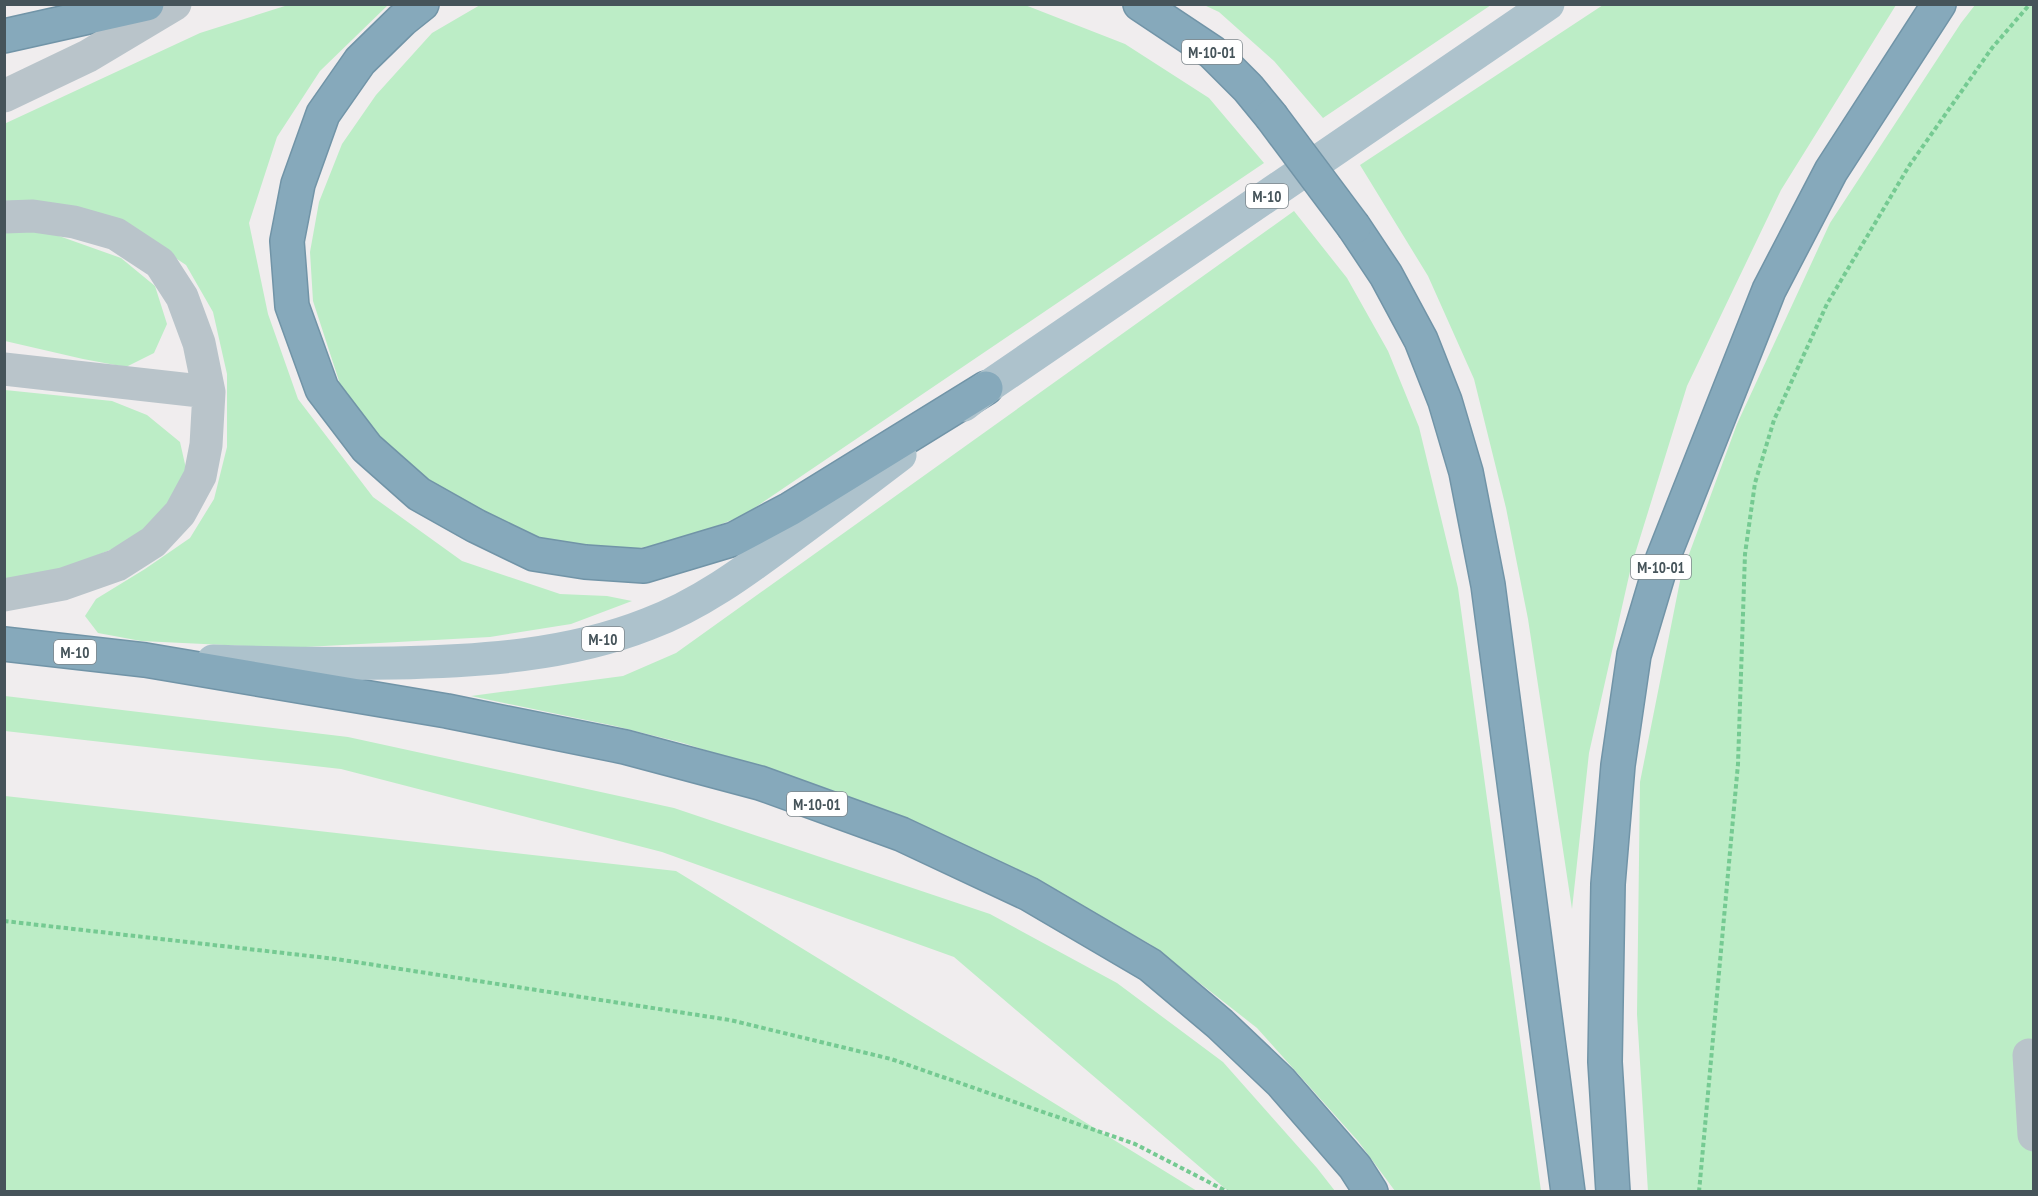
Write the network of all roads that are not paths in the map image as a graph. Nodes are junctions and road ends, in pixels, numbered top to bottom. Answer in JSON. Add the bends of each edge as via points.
{"nodes":[{"id":1,"x":147,"y":4,"type":"edge"},
{"id":2,"x":175,"y":4,"type":"edge"},
{"id":3,"x":422,"y":4,"type":"edge"},
{"id":4,"x":1140,"y":4,"type":"edge"},
{"id":5,"x":1548,"y":4,"type":"edge"},
{"id":6,"x":1939,"y":4,"type":"edge"},
{"id":7,"x":4,"y":36,"type":"edge"},
{"id":8,"x":4,"y":96,"type":"edge"},
{"id":9,"x":4,"y":218,"type":"edge"},
{"id":10,"x":4,"y":369,"type":"edge"},
{"id":11,"x":986,"y":388,"type":"junction"},
{"id":12,"x":209,"y":392,"type":"junction"},
{"id":13,"x":4,"y":595,"type":"edge"},
{"id":14,"x":4,"y":644,"type":"edge"},
{"id":15,"x":145,"y":660,"type":"junction"},
{"id":16,"x":2028,"y":1055,"type":"dead end"},
{"id":17,"x":2034,"y":1135,"type":"edge"},
{"id":18,"x":1371,"y":1191,"type":"edge"},
{"id":19,"x":1568,"y":1191,"type":"edge"},
{"id":20,"x":1613,"y":1191,"type":"edge"}],
"edges":[{"from":1,"to":7,"type":"highway"},
{"from":2,"to":8,"type":"lane","via":[[88,56]]},
{"from":3,"to":11,"type":"highway","via":[[360,62],[323,114],[298,184],[287,242],[292,306],[322,389],[367,448],[419,494],[534,554],[644,566],[734,539],[790,509]]},
{"from":4,"to":19,"type":"highway","number":"М-10-01","bridge":true,"via":[[1212,52],[1271,116],[1386,275],[1420,340],[1445,402],[1466,472],[1488,585]]},
{"from":5,"to":11,"type":"main road","number":"М-10"},
{"from":6,"to":20,"type":"highway","number":"М-10-01","via":[[1831,171],[1768,290],[1663,558],[1634,655],[1618,765],[1608,884],[1605,1062]]},
{"from":9,"to":12,"type":"lane","via":[[33,216],[117,234],[160,263],[182,297],[199,343]]},
{"from":10,"to":12,"type":"lane"},
{"from":11,"to":15,"type":"main road","number":"М-10","via":[[747,570],[694,603],[620,634],[524,655],[437,662]]},
{"from":12,"to":13,"type":"lane","via":[[200,476],[180,513],[153,542],[117,565],[63,584]]},
{"from":14,"to":15,"type":"highway","number":"М-10"},
{"from":15,"to":18,"type":"highway","number":"М-10-01","via":[[447,711],[625,747],[760,783],[901,834],[1029,894],[1150,965],[1281,1082]]},
{"from":16,"to":17,"type":"lane"}]}
